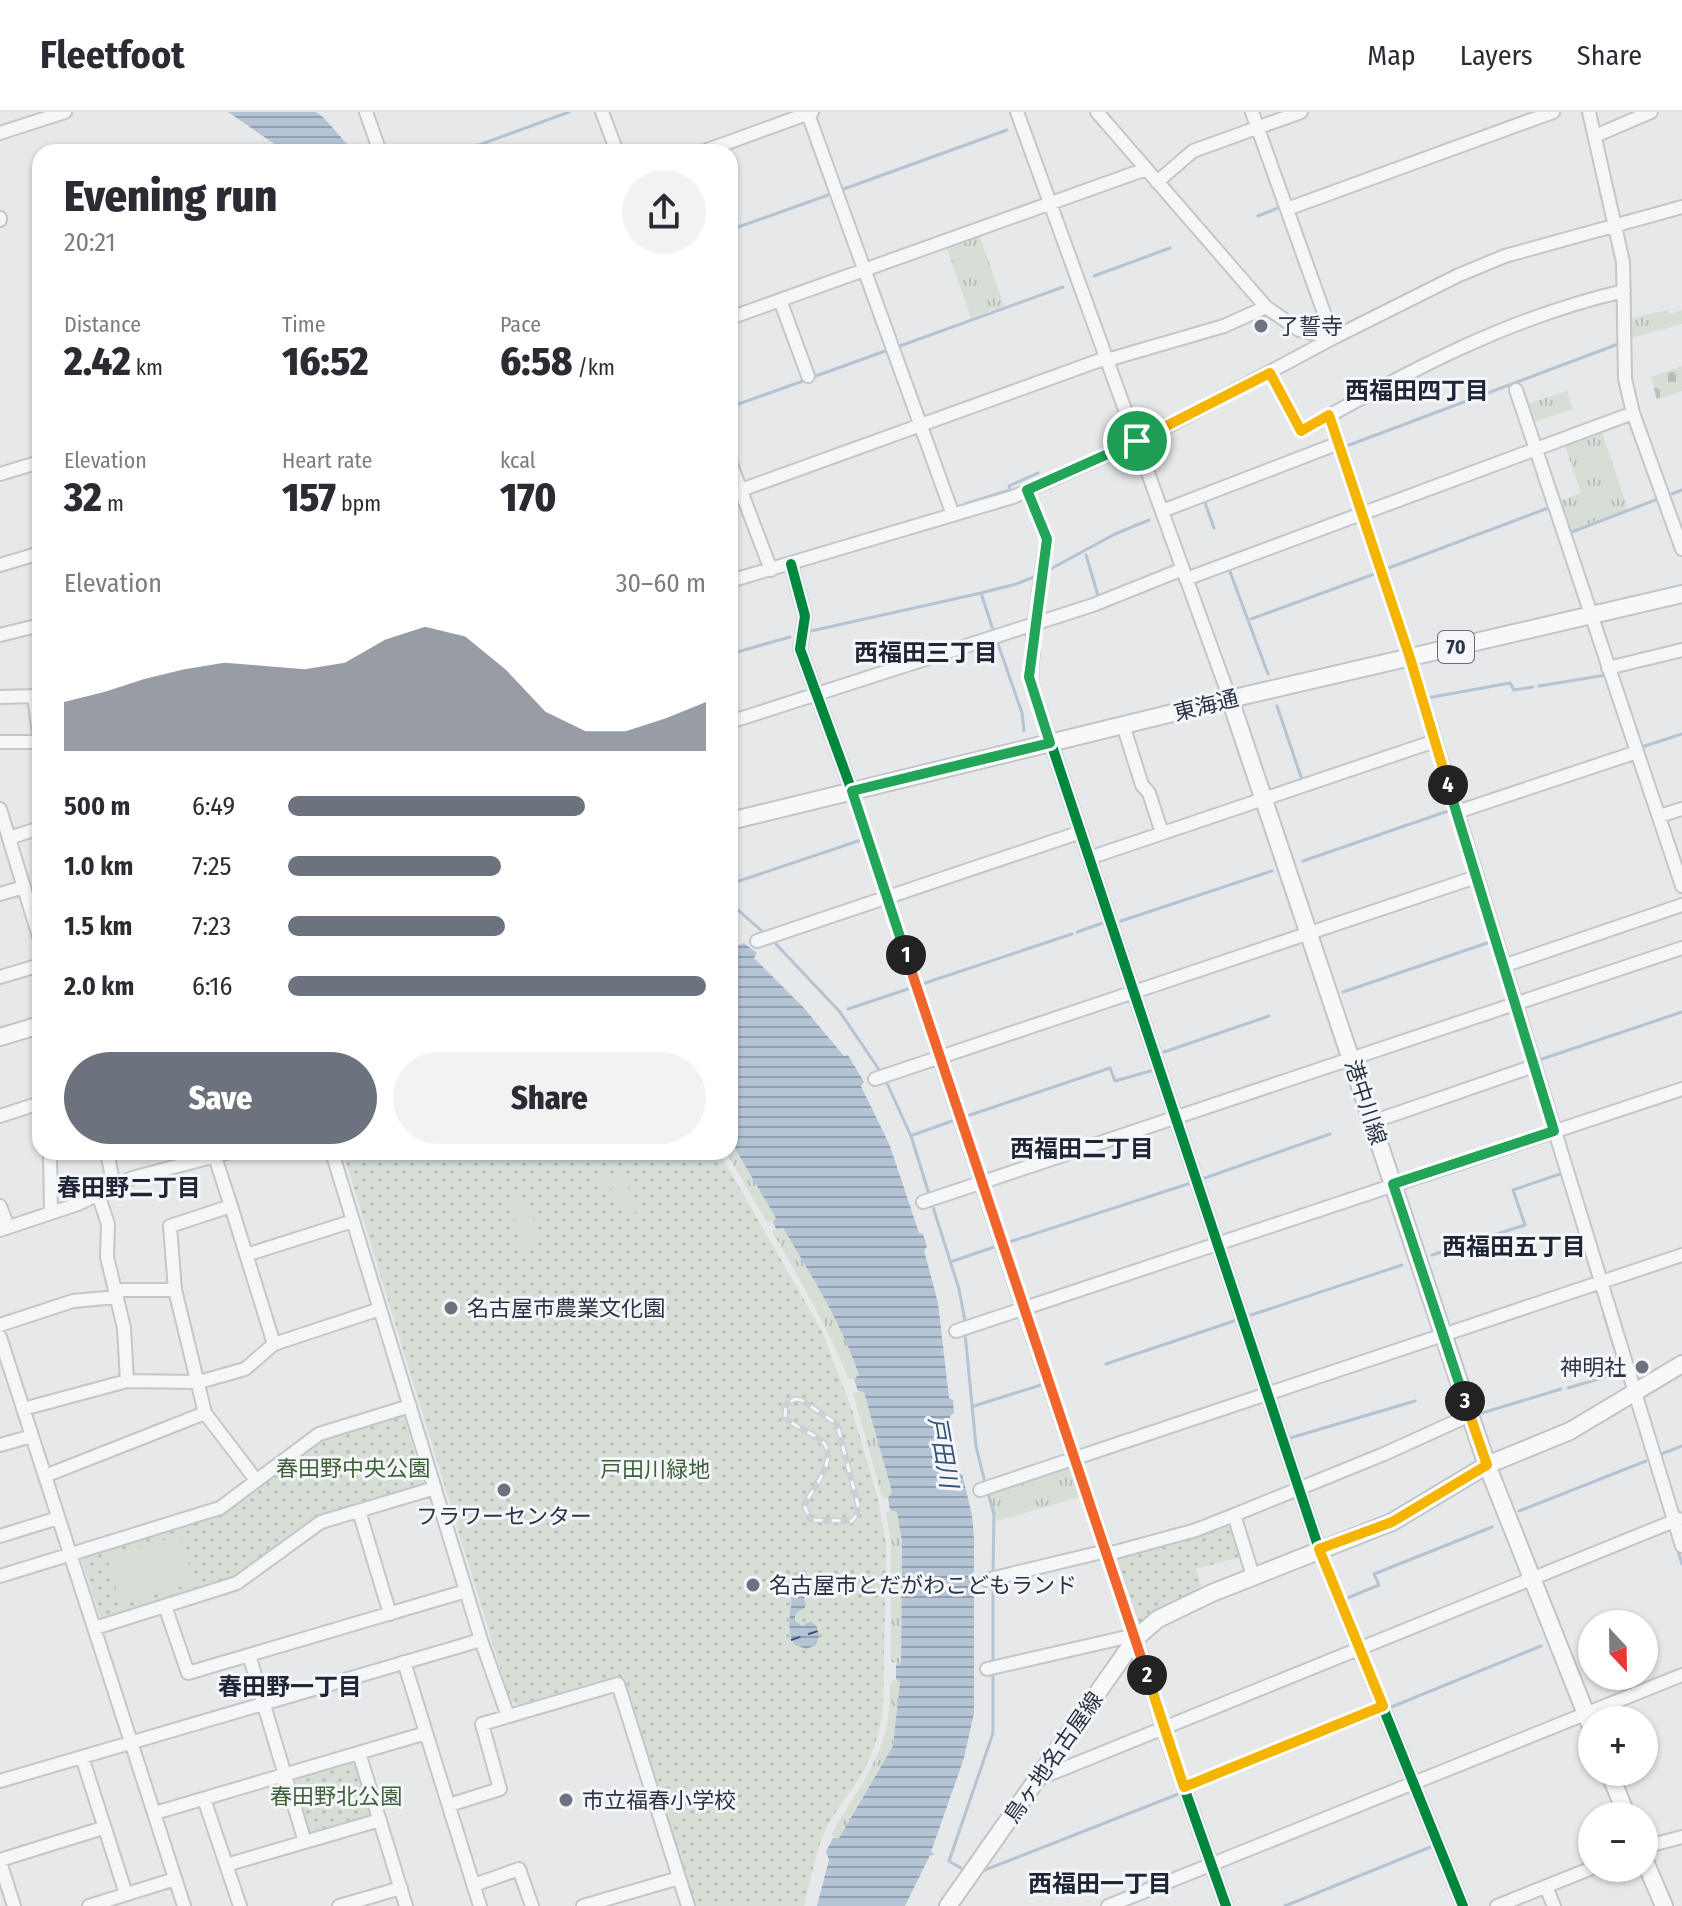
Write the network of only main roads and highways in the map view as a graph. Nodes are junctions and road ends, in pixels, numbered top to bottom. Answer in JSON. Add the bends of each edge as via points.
{"nodes":[{"id":1,"x":1682,"y":594,"type":"edge"},
{"id":2,"x":1230,"y":699,"type":"junction"},
{"id":3,"x":738,"y":819,"type":"edge"},
{"id":4,"x":32,"y":1027,"type":"edge"},
{"id":5,"x":0,"y":1037,"type":"edge"},
{"id":6,"x":1682,"y":1364,"type":"edge"},
{"id":7,"x":1487,"y":1465,"type":"junction"},
{"id":8,"x":1583,"y":1706,"type":"edge"},
{"id":9,"x":1654,"y":1882,"type":"edge"},
{"id":10,"x":948,"y":1906,"type":"edge"},
{"id":11,"x":1664,"y":1906,"type":"edge"}],
"edges":[{"from":1,"to":2,"type":"main road","name":"東海通","number":"70"},
{"from":2,"to":3,"type":"main road","name":"東海通","number":"70"},
{"from":2,"to":7,"type":"main road","name":"港中川線"},
{"from":4,"to":5,"type":"main road"},
{"from":6,"to":7,"type":"main road","name":"鳥ヶ地名古屋線","via":[[1552,1440]]},
{"from":7,"to":8,"type":"main road","name":"港中川線"},
{"from":7,"to":10,"type":"main road","name":"鳥ヶ地名古屋線","via":[[1392,1522],[1158,1619],[1136,1637]]},
{"from":9,"to":11,"type":"main road"}]}
